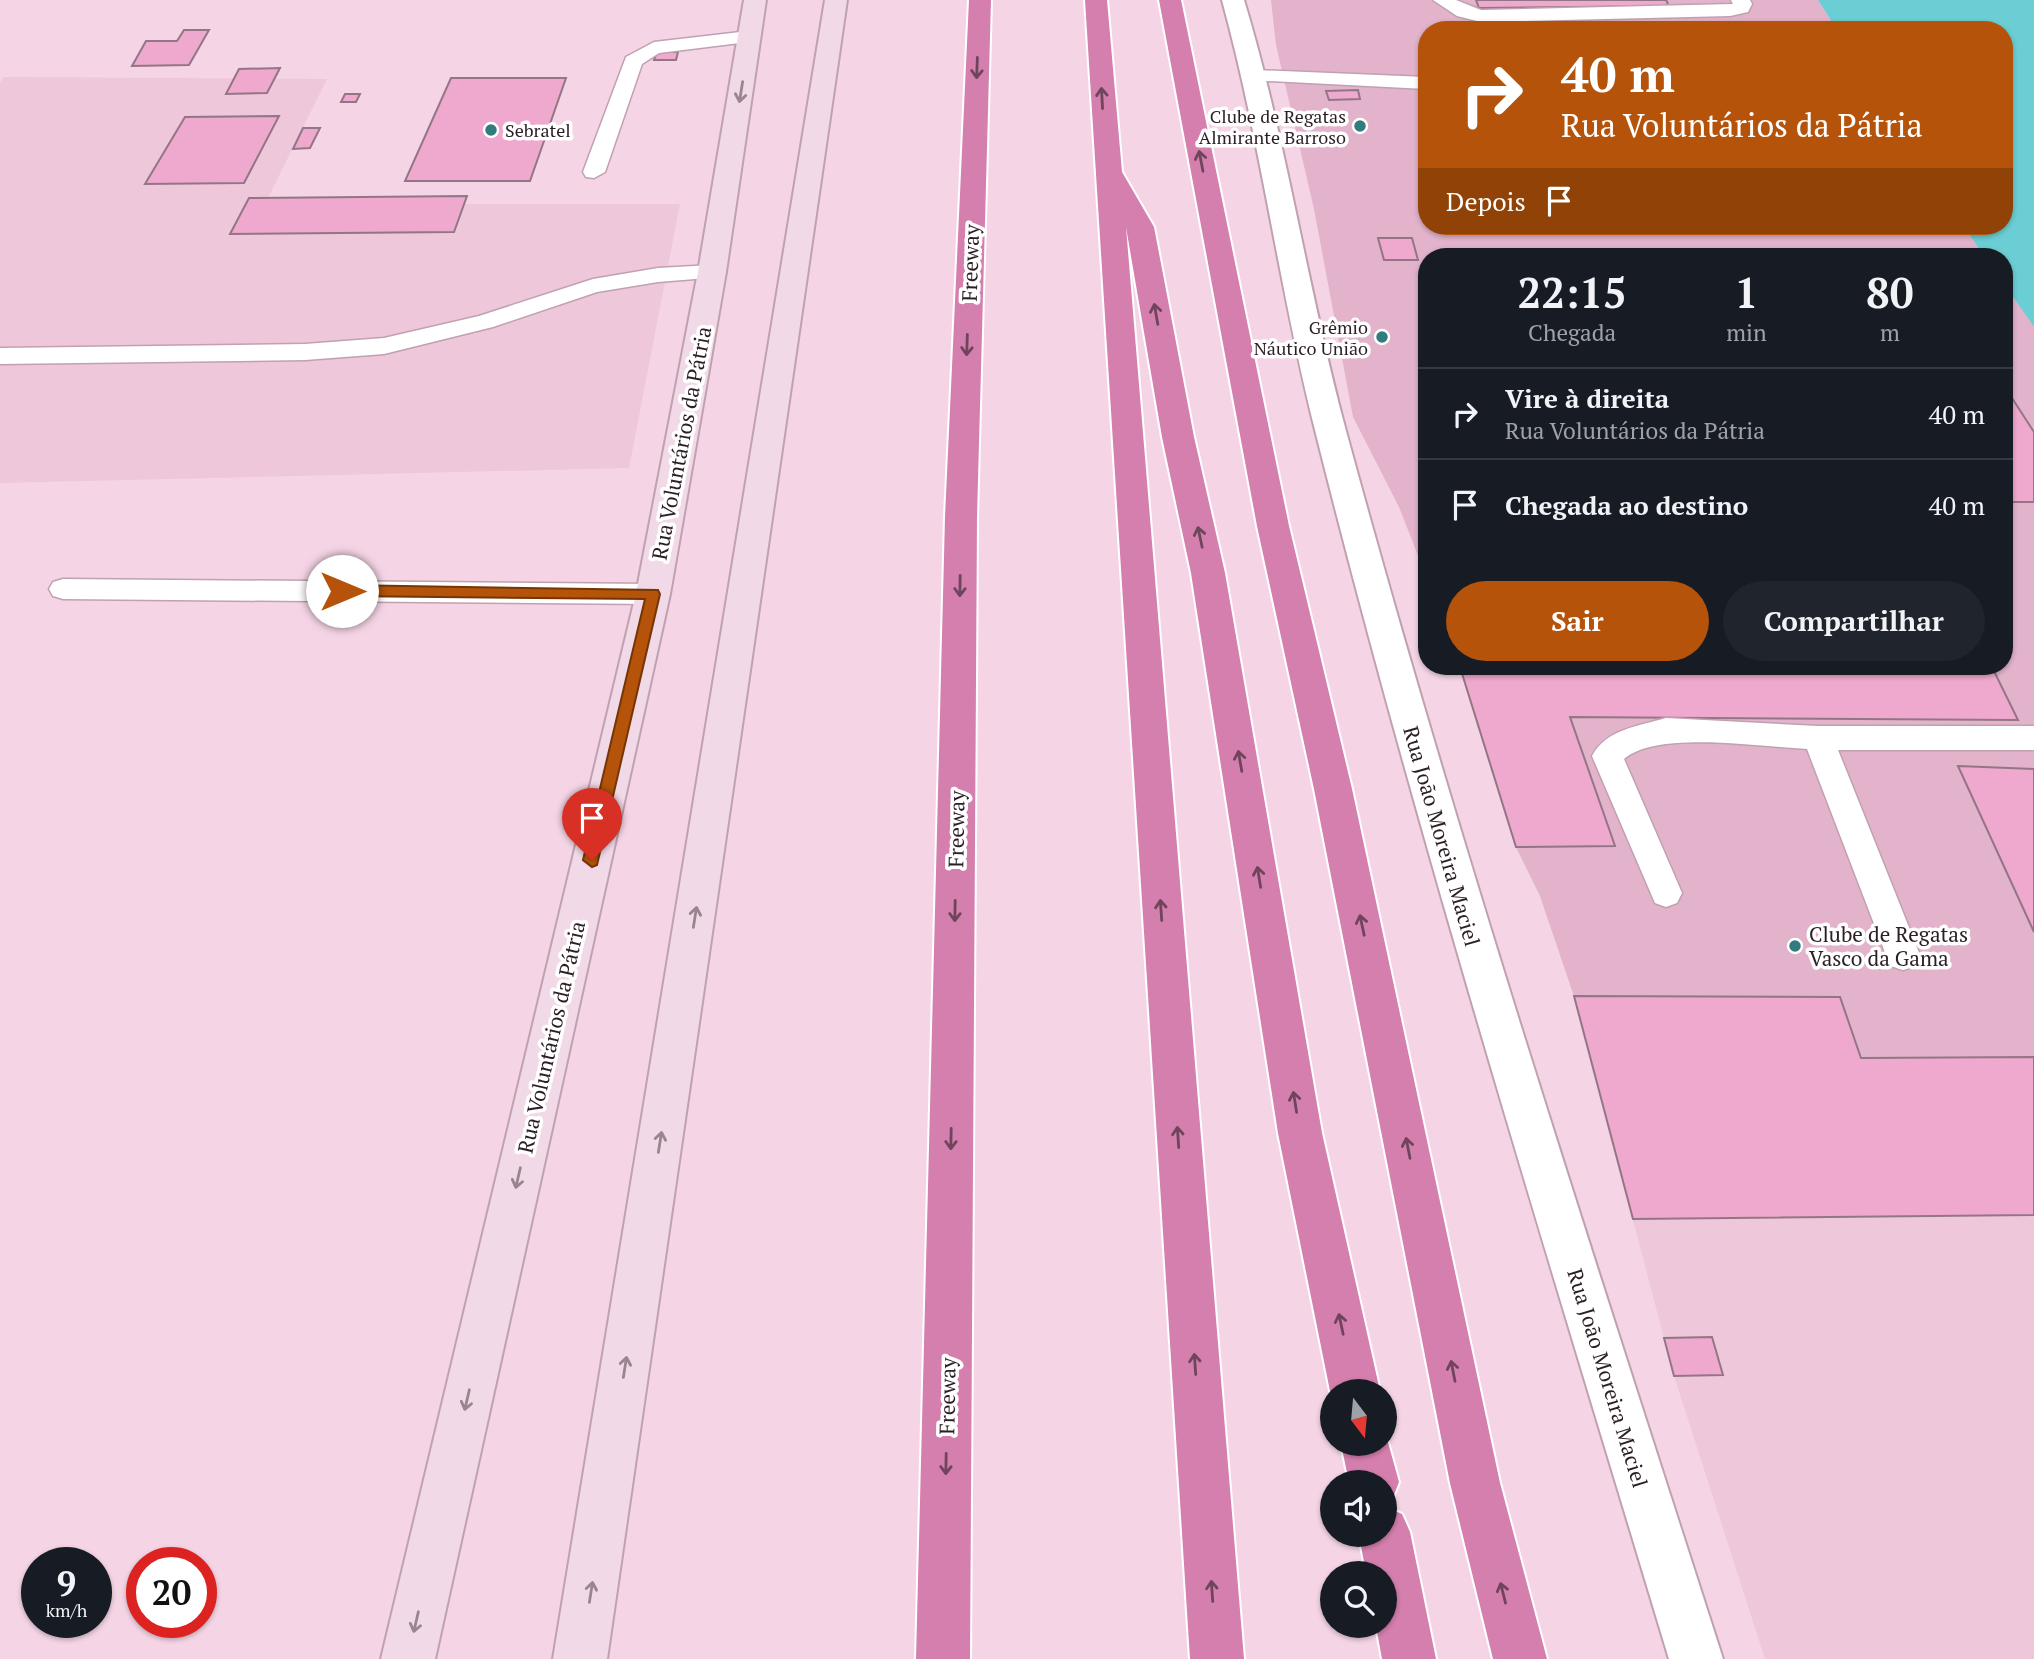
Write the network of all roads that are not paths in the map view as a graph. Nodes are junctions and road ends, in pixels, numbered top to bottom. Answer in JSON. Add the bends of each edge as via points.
{"nodes":[{"id":1,"x":836,"y":0,"type":"edge"},
{"id":2,"x":980,"y":0,"type":"edge"},
{"id":3,"x":1096,"y":0,"type":"edge"},
{"id":4,"x":1170,"y":0,"type":"edge"},
{"id":5,"x":1234,"y":0,"type":"edge"},
{"id":6,"x":1442,"y":0,"type":"edge"},
{"id":7,"x":1740,"y":0,"type":"edge"},
{"id":8,"x":752,"y":18,"type":"edge"},
{"id":9,"x":1255,"y":76,"type":"junction"},
{"id":10,"x":1418,"y":91,"type":"edge"},
{"id":11,"x":1106,"y":166,"type":"junction"},
{"id":12,"x":594,"y":172,"type":"dead end"},
{"id":13,"x":712,"y":272,"type":"junction"},
{"id":14,"x":0,"y":356,"type":"edge"},
{"id":15,"x":63,"y":589,"type":"dead end"},
{"id":16,"x":653,"y":594,"type":"junction"},
{"id":17,"x":1818,"y":738,"type":"junction"},
{"id":18,"x":2034,"y":738,"type":"edge"},
{"id":19,"x":1666,"y":893,"type":"dead end"},
{"id":20,"x":1903,"y":955,"type":"dead end"},
{"id":21,"x":1352,"y":1379,"type":"edge"},
{"id":22,"x":1387,"y":1547,"type":"edge"},
{"id":23,"x":408,"y":1659,"type":"edge"},
{"id":24,"x":580,"y":1659,"type":"edge"},
{"id":25,"x":943,"y":1659,"type":"edge"},
{"id":26,"x":1217,"y":1659,"type":"edge"},
{"id":27,"x":1409,"y":1659,"type":"edge"},
{"id":28,"x":1520,"y":1659,"type":"edge"},
{"id":29,"x":1696,"y":1659,"type":"edge"}],
"edges":[{"from":24,"to":1,"type":"main road","one_way":true},
{"from":2,"to":25,"type":"highway","name":"Freeway","one_way":true,"via":[[961,517]]},
{"from":11,"to":3,"type":"highway","one_way":true},
{"from":28,"to":4,"type":"highway","one_way":true,"via":[[1475,1483],[1333,789],[1273,526]]},
{"from":5,"to":9,"type":"street","name":"Rua João Moreira Maciel"},
{"from":6,"to":7,"type":"lane","via":[[1480,16],[1730,10],[1741,8]]},
{"from":8,"to":12,"type":"lane","via":[[654,48],[633,61]]},
{"from":8,"to":13,"type":"main road","name":"Rua Voluntários da Pátria","one_way":true},
{"from":9,"to":10,"type":"lane","via":[[1387,81]]},
{"from":9,"to":29,"type":"street","name":"Rua João Moreira Maciel","via":[[1329,426],[1460,902]]},
{"from":21,"to":11,"type":"highway","one_way":true,"via":[[1300,1133],[1210,587],[1140,227]]},
{"from":26,"to":11,"type":"highway","one_way":true},
{"from":13,"to":14,"type":"lane","via":[[593,286],[485,322],[384,346],[305,352]]},
{"from":13,"to":16,"type":"main road","name":"Rua Voluntários da Pátria"},
{"from":15,"to":16,"type":"lane"},
{"from":16,"to":23,"type":"main road","name":"Rua Voluntários da Pátria","one_way":true},
{"from":17,"to":18,"type":"lane"},
{"from":17,"to":19,"type":"lane","via":[[1666,730],[1623,742],[1607,756]]},
{"from":17,"to":20,"type":"lane"},
{"from":22,"to":27,"type":"highway"}]}
